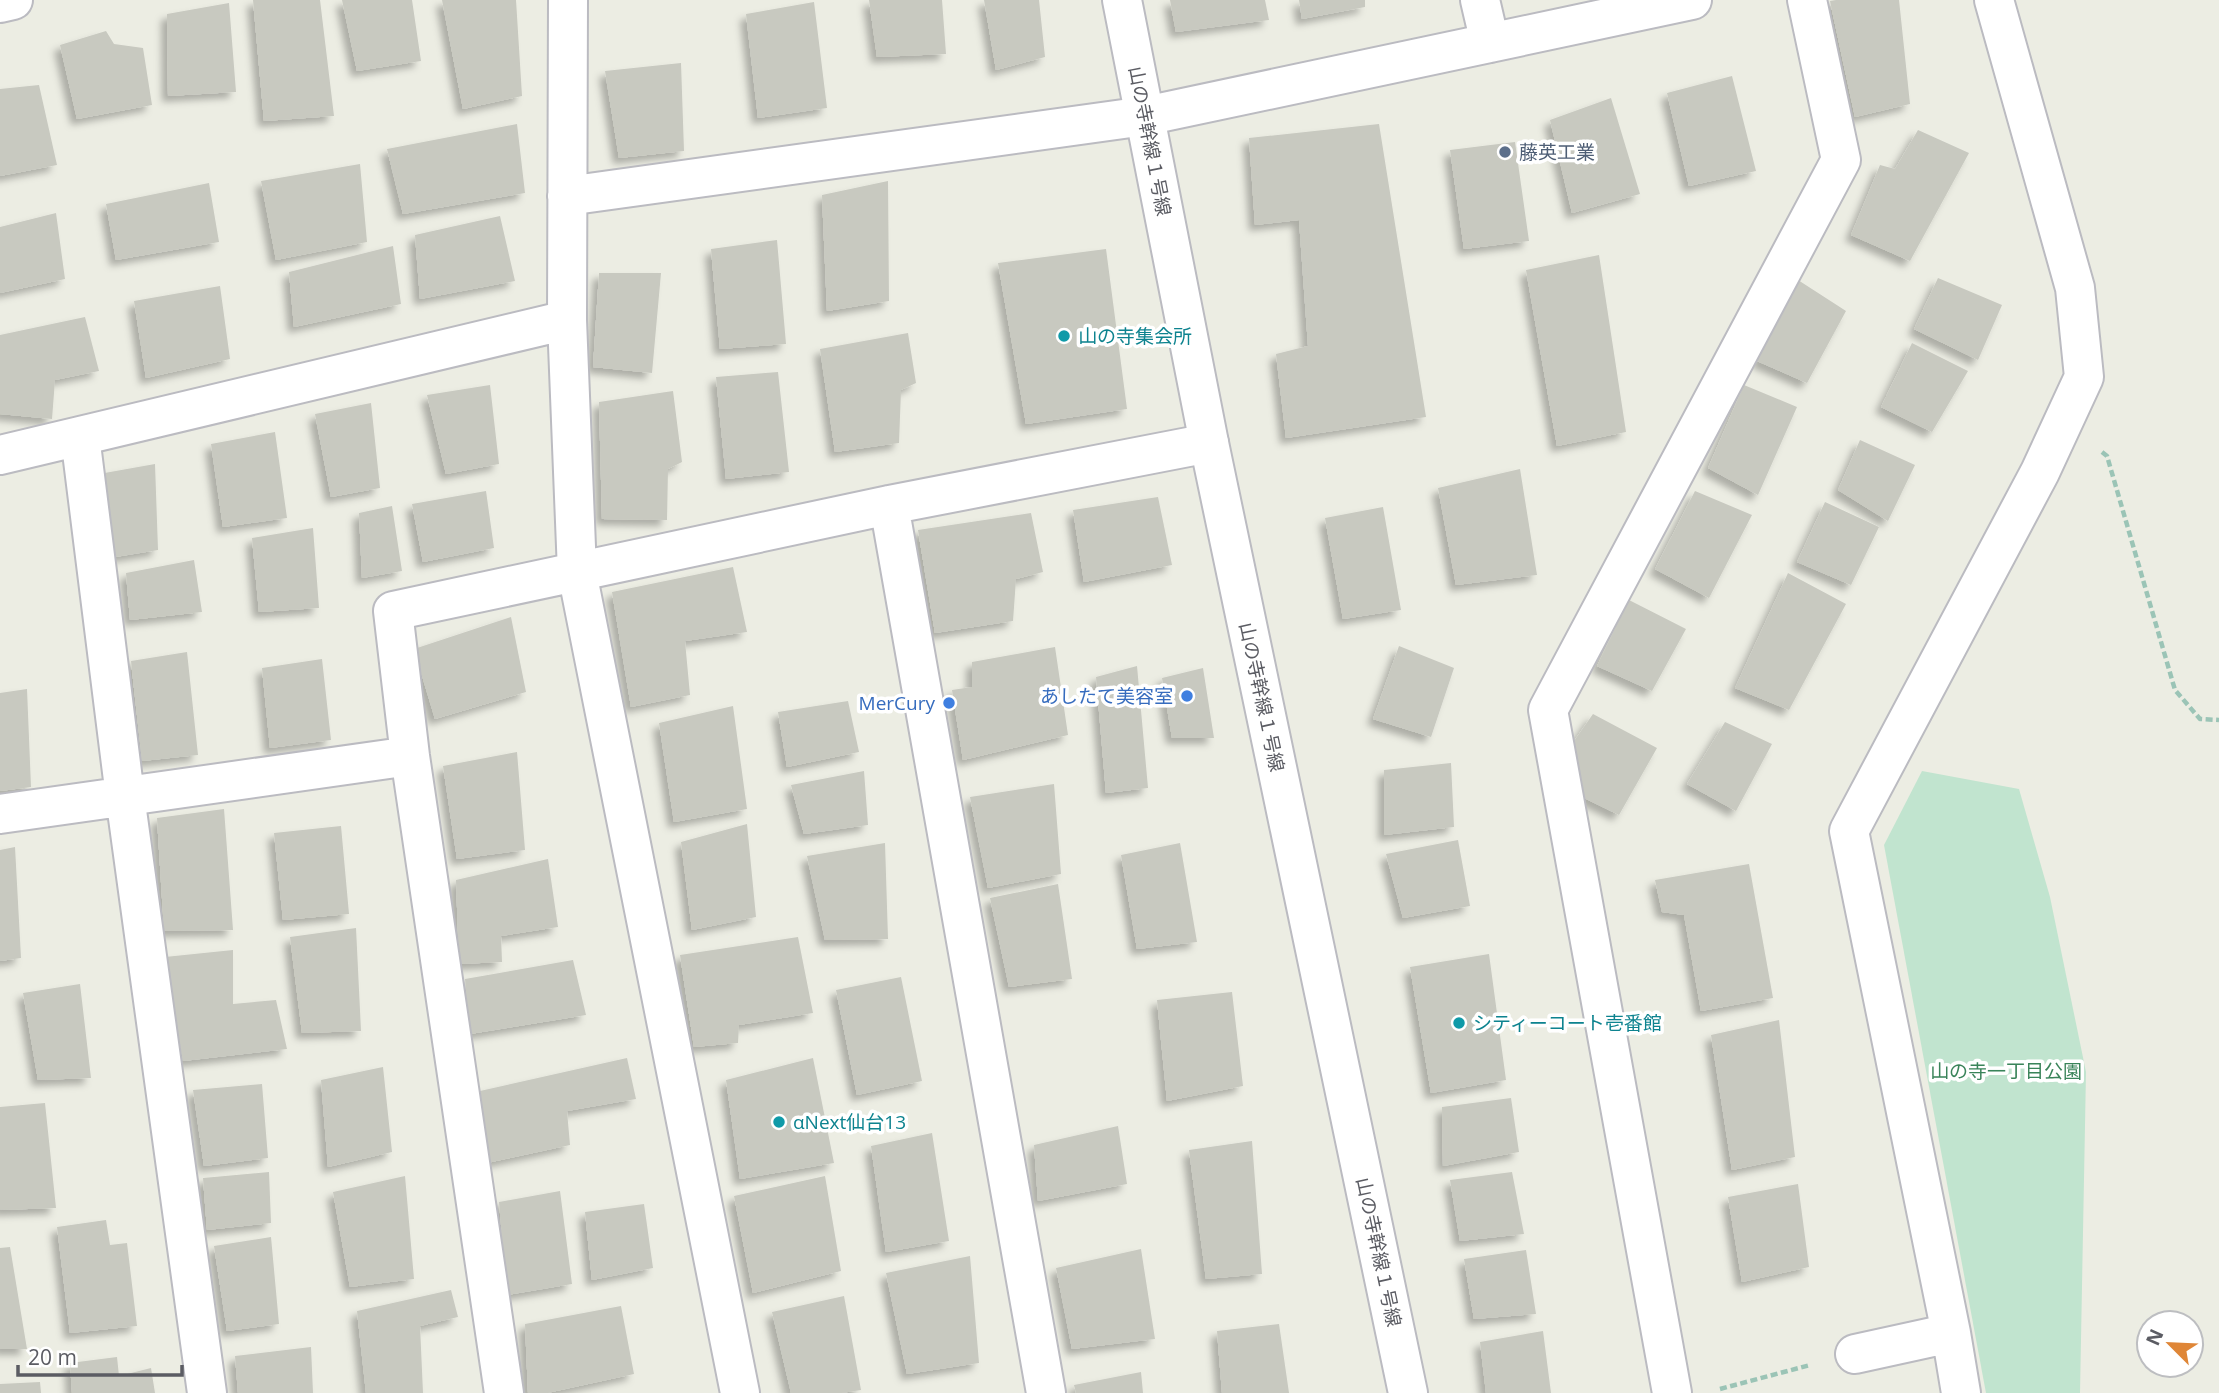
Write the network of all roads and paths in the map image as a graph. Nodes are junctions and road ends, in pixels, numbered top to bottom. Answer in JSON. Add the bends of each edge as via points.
{"nodes":[{"id":1,"x":13,"y":0,"type":"edge"},
{"id":2,"x":568,"y":0,"type":"edge"},
{"id":3,"x":1122,"y":0,"type":"edge"},
{"id":4,"x":1480,"y":0,"type":"edge"},
{"id":5,"x":1692,"y":0,"type":"edge"},
{"id":6,"x":1807,"y":0,"type":"edge"},
{"id":7,"x":1994,"y":0,"type":"edge"},
{"id":8,"x":0,"y":3,"type":"edge"},
{"id":9,"x":1490,"y":43,"type":"junction"},
{"id":10,"x":1145,"y":116,"type":"junction"},
{"id":11,"x":567,"y":196,"type":"junction"},
{"id":12,"x":567,"y":320,"type":"junction"},
{"id":13,"x":2064,"y":420,"type":"junction"},
{"id":14,"x":80,"y":436,"type":"junction"},
{"id":15,"x":1209,"y":443,"type":"junction"},
{"id":16,"x":0,"y":455,"type":"edge"},
{"id":17,"x":889,"y":505,"type":"junction"},
{"id":18,"x":577,"y":572,"type":"junction"},
{"id":19,"x":2219,"y":720,"type":"edge"},
{"id":20,"x":410,"y":756,"type":"junction"},
{"id":21,"x":125,"y":796,"type":"junction"},
{"id":22,"x":0,"y":814,"type":"edge"},
{"id":23,"x":1951,"y":1333,"type":"junction"},
{"id":24,"x":1855,"y":1354,"type":"joint"},
{"id":25,"x":1717,"y":1390,"type":"dead end"},
{"id":26,"x":207,"y":1393,"type":"edge"},
{"id":27,"x":504,"y":1393,"type":"edge"},
{"id":28,"x":740,"y":1393,"type":"edge"},
{"id":29,"x":1046,"y":1393,"type":"edge"},
{"id":30,"x":1408,"y":1393,"type":"edge"},
{"id":31,"x":1672,"y":1393,"type":"edge"},
{"id":32,"x":1961,"y":1393,"type":"edge"}],
"edges":[{"from":1,"to":8,"type":"street"},
{"from":2,"to":11,"type":"street"},
{"from":3,"to":10,"type":"street","name":"山の寺幹線１号線"},
{"from":4,"to":9,"type":"street"},
{"from":5,"to":9,"type":"street"},
{"from":6,"to":31,"type":"street","via":[[1841,160],[1548,710]]},
{"from":7,"to":13,"type":"street","via":[[2075,288],[2084,377]]},
{"from":9,"to":10,"type":"street"},
{"from":10,"to":11,"type":"street"},
{"from":10,"to":15,"type":"street","name":"山の寺幹線１号線"},
{"from":11,"to":12,"type":"street"},
{"from":12,"to":14,"type":"street"},
{"from":12,"to":18,"type":"street"},
{"from":13,"to":19,"type":"path","via":[[2107,456],[2175,690],[2200,719]]},
{"from":13,"to":23,"type":"street","via":[[1849,831]]},
{"from":14,"to":16,"type":"street"},
{"from":14,"to":21,"type":"street"},
{"from":15,"to":17,"type":"street"},
{"from":15,"to":30,"type":"street","name":"山の寺幹線１号線"},
{"from":17,"to":18,"type":"street"},
{"from":17,"to":29,"type":"street"},
{"from":18,"to":20,"type":"street","via":[[393,611]]},
{"from":18,"to":28,"type":"street"},
{"from":20,"to":21,"type":"street"},
{"from":20,"to":27,"type":"street"},
{"from":21,"to":22,"type":"street"},
{"from":21,"to":26,"type":"street"},
{"from":23,"to":24,"type":"street"},
{"from":23,"to":32,"type":"street"},
{"from":24,"to":25,"type":"path"}]}
